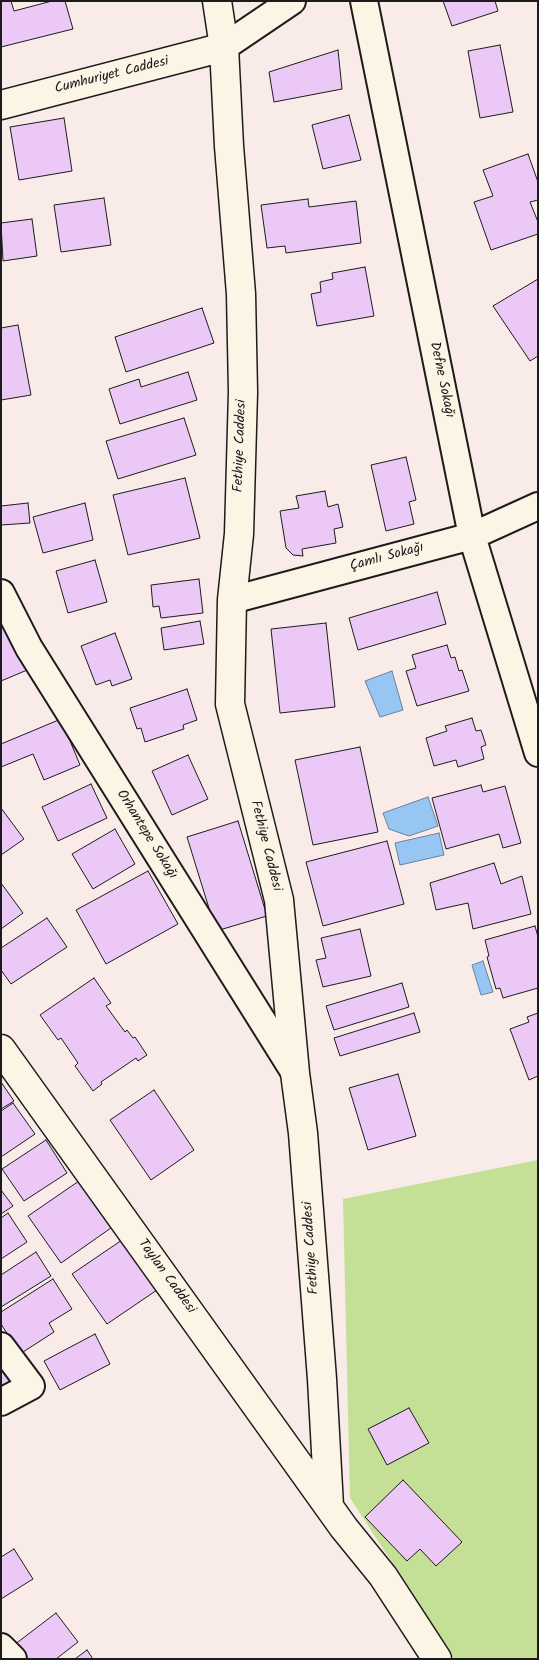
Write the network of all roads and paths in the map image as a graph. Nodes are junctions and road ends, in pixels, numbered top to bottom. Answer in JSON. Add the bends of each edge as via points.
{"nodes":[{"id":1,"x":217,"y":1,"type":"edge"},
{"id":2,"x":292,"y":1,"type":"edge"},
{"id":3,"x":364,"y":1,"type":"edge"},
{"id":4,"x":224,"y":47,"type":"junction"},
{"id":5,"x":1,"y":105,"type":"edge"},
{"id":6,"x":538,"y":506,"type":"edge"},
{"id":7,"x":472,"y":536,"type":"junction"},
{"id":8,"x":1,"y":593,"type":"edge"},
{"id":9,"x":232,"y":600,"type":"junction"},
{"id":10,"x":538,"y":753,"type":"edge"},
{"id":11,"x":1,"y":1049,"type":"edge"},
{"id":12,"x":296,"y":1073,"type":"junction"},
{"id":13,"x":1,"y":1346,"type":"edge"},
{"id":14,"x":1,"y":1402,"type":"edge"},
{"id":15,"x":329,"y":1506,"type":"junction"},
{"id":16,"x":1,"y":1646,"type":"edge"},
{"id":17,"x":13,"y":1659,"type":"edge"},
{"id":18,"x":437,"y":1659,"type":"edge"}],
"edges":[{"from":1,"to":4,"type":"street","name":"Fethiye Caddesi"},
{"from":2,"to":4,"type":"street"},
{"from":3,"to":7,"type":"street","name":"Defne Sokağı"},
{"from":4,"to":5,"type":"street","name":"Cumhuriyet Caddesi"},
{"from":4,"to":9,"type":"street","name":"Fethiye Caddesi","via":[[241,294],[243,392],[239,534]]},
{"from":6,"to":7,"type":"street","name":"Çamlı Sokağı"},
{"from":7,"to":9,"type":"street","name":"Çamlı Sokağı"},
{"from":7,"to":10,"type":"street","name":"Defne Sokağı"},
{"from":8,"to":12,"type":"street","name":"Orhantepe Sokağı","via":[[29,648]]},
{"from":9,"to":12,"type":"street","name":"Fethiye Caddesi","via":[[230,704],[279,900]]},
{"from":11,"to":15,"type":"street","name":"Taylan Caddesi"},
{"from":12,"to":15,"type":"street","name":"Fethiye Caddesi","via":[[322,1379]]},
{"from":13,"to":14,"type":"street","via":[[30,1386]]},
{"from":15,"to":18,"type":"street","via":[[383,1576]]},
{"from":16,"to":17,"type":"street"}]}
